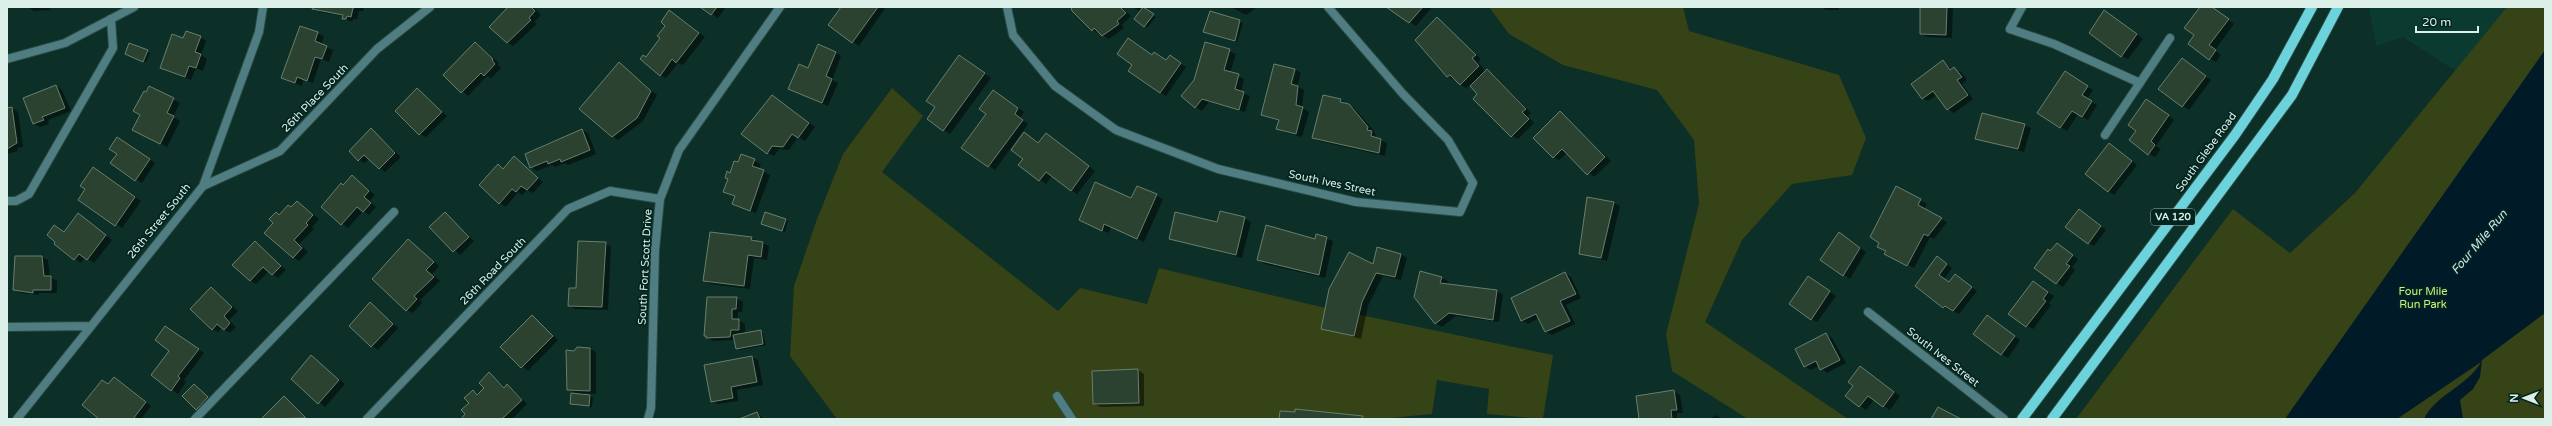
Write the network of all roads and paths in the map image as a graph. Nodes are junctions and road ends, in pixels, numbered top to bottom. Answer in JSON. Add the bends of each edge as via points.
{"nodes":[{"id":1,"x":134,"y":7,"type":"edge"},
{"id":2,"x":264,"y":7,"type":"edge"},
{"id":3,"x":430,"y":7,"type":"edge"},
{"id":4,"x":780,"y":7,"type":"edge"},
{"id":5,"x":1007,"y":7,"type":"edge"},
{"id":6,"x":1328,"y":7,"type":"edge"},
{"id":7,"x":2022,"y":7,"type":"edge"},
{"id":8,"x":2312,"y":7,"type":"edge"},
{"id":9,"x":2338,"y":7,"type":"edge"},
{"id":10,"x":111,"y":19,"type":"junction"},
{"id":11,"x":2170,"y":38,"type":"dead end"},
{"id":12,"x":7,"y":59,"type":"edge"},
{"id":13,"x":2140,"y":83,"type":"junction"},
{"id":14,"x":2105,"y":135,"type":"dead end"},
{"id":15,"x":203,"y":186,"type":"junction"},
{"id":16,"x":660,"y":199,"type":"junction"},
{"id":17,"x":7,"y":201,"type":"edge"},
{"id":18,"x":394,"y":212,"type":"dead end"},
{"id":19,"x":1868,"y":312,"type":"dead end"},
{"id":20,"x":90,"y":326,"type":"junction"},
{"id":21,"x":7,"y":327,"type":"edge"},
{"id":22,"x":1056,"y":396,"type":"dead end"},
{"id":23,"x":17,"y":419,"type":"edge"},
{"id":24,"x":196,"y":419,"type":"edge"},
{"id":25,"x":368,"y":419,"type":"edge"},
{"id":26,"x":648,"y":419,"type":"edge"},
{"id":27,"x":1072,"y":419,"type":"edge"},
{"id":28,"x":2004,"y":419,"type":"edge"},
{"id":29,"x":2022,"y":419,"type":"edge"},
{"id":30,"x":2052,"y":419,"type":"edge"}],
"edges":[{"from":1,"to":10,"type":"street"},
{"from":2,"to":15,"type":"street","name":"26th Street South","via":[[259,32]]},
{"from":3,"to":15,"type":"street","name":"26th Place South","via":[[377,49],[280,151]]},
{"from":4,"to":16,"type":"street","name":"South Fort Scott Drive","via":[[679,150]]},
{"from":5,"to":6,"type":"street","name":"South Ives Street","via":[[1013,35],[1055,86],[1116,130],[1218,168],[1348,200],[1460,212],[1473,183],[1448,140],[1403,94]]},
{"from":7,"to":13,"type":"street","via":[[2010,29],[2054,44]]},
{"from":8,"to":29,"type":"main road","name":"South Glebe Road","number":"VA 120","via":[[2272,79],[2235,135]]},
{"from":9,"to":30,"type":"main road","number":"VA 120","via":[[2292,95]]},
{"from":10,"to":12,"type":"street","via":[[65,43]]},
{"from":10,"to":17,"type":"street","via":[[112,48],[30,194],[16,201]]},
{"from":11,"to":13,"type":"street"},
{"from":13,"to":14,"type":"street"},
{"from":15,"to":20,"type":"street","name":"26th Street South"},
{"from":16,"to":25,"type":"street","name":"26th Road South","via":[[610,191],[568,209]]},
{"from":16,"to":26,"type":"street","name":"South Fort Scott Drive","via":[[655,250],[651,408]]},
{"from":18,"to":24,"type":"street"},
{"from":19,"to":28,"type":"street","name":"South Ives Street"},
{"from":20,"to":21,"type":"street"},
{"from":20,"to":23,"type":"street","name":"26th Street South"},
{"from":22,"to":27,"type":"street"}]}
